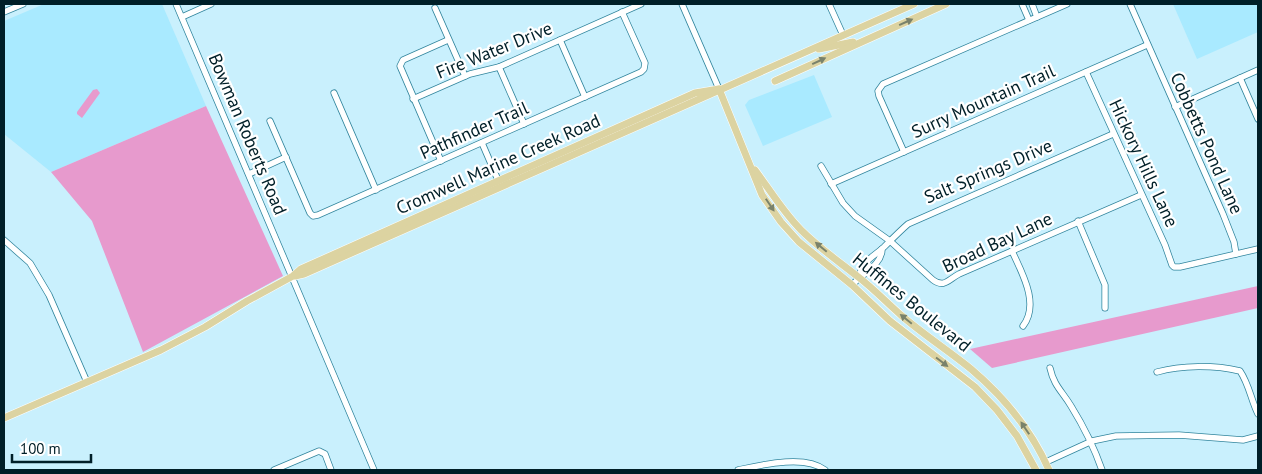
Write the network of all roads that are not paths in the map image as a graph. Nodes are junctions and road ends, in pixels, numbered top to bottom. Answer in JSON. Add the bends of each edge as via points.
{"nodes":[{"id":1,"x":23,"y":4,"type":"edge"},
{"id":2,"x":176,"y":4,"type":"edge"},
{"id":3,"x":211,"y":4,"type":"edge"},
{"id":4,"x":641,"y":4,"type":"edge"},
{"id":5,"x":682,"y":4,"type":"edge"},
{"id":6,"x":829,"y":4,"type":"edge"},
{"id":7,"x":914,"y":4,"type":"edge"},
{"id":8,"x":946,"y":4,"type":"edge"},
{"id":9,"x":1022,"y":4,"type":"edge"},
{"id":10,"x":1032,"y":4,"type":"edge"},
{"id":11,"x":1067,"y":4,"type":"edge"},
{"id":12,"x":1130,"y":4,"type":"edge"},
{"id":13,"x":12,"y":6,"type":"edge"},
{"id":14,"x":899,"y":7,"type":"edge"},
{"id":15,"x":435,"y":8,"type":"dead end"},
{"id":16,"x":4,"y":12,"type":"edge"},
{"id":17,"x":622,"y":12,"type":"junction"},
{"id":18,"x":182,"y":17,"type":"junction"},
{"id":19,"x":1037,"y":17,"type":"junction"},
{"id":20,"x":1029,"y":20,"type":"junction"},
{"id":21,"x":843,"y":35,"type":"junction"},
{"id":22,"x":865,"y":39,"type":"junction"},
{"id":23,"x":448,"y":40,"type":"junction"},
{"id":24,"x":560,"y":40,"type":"junction"},
{"id":25,"x":1147,"y":45,"type":"junction"},
{"id":26,"x":805,"y":52,"type":"junction"},
{"id":27,"x":499,"y":66,"type":"junction"},
{"id":28,"x":1258,"y":70,"type":"edge"},
{"id":29,"x":1086,"y":72,"type":"junction"},
{"id":30,"x":465,"y":76,"type":"junction"},
{"id":31,"x":1240,"y":78,"type":"junction"},
{"id":32,"x":774,"y":81,"type":"dead end"},
{"id":33,"x":719,"y":89,"type":"junction"},
{"id":34,"x":334,"y":93,"type":"dead end"},
{"id":35,"x":585,"y":97,"type":"junction"},
{"id":36,"x":414,"y":100,"type":"junction"},
{"id":37,"x":1175,"y":107,"type":"junction"},
{"id":38,"x":1258,"y":120,"type":"edge"},
{"id":39,"x":270,"y":121,"type":"dead end"},
{"id":40,"x":524,"y":124,"type":"junction"},
{"id":41,"x":1113,"y":134,"type":"junction"},
{"id":42,"x":482,"y":143,"type":"junction"},
{"id":43,"x":904,"y":152,"type":"junction"},
{"id":44,"x":286,"y":158,"type":"junction"},
{"id":45,"x":441,"y":161,"type":"junction"},
{"id":46,"x":749,"y":161,"type":"junction"},
{"id":47,"x":822,"y":166,"type":"dead end"},
{"id":48,"x":249,"y":174,"type":"junction"},
{"id":49,"x":498,"y":180,"type":"junction"},
{"id":50,"x":831,"y":184,"type":"junction"},
{"id":51,"x":376,"y":190,"type":"junction"},
{"id":52,"x":1140,"y":195,"type":"junction"},
{"id":53,"x":1078,"y":221,"type":"junction"},
{"id":54,"x":4,"y":240,"type":"edge"},
{"id":55,"x":890,"y":241,"type":"junction"},
{"id":56,"x":10,"y":245,"type":"junction"},
{"id":57,"x":4,"y":249,"type":"edge"},
{"id":58,"x":1258,"y":249,"type":"edge"},
{"id":59,"x":1012,"y":251,"type":"junction"},
{"id":60,"x":1236,"y":254,"type":"junction"},
{"id":61,"x":293,"y":276,"type":"junction"},
{"id":62,"x":859,"y":277,"type":"junction"},
{"id":63,"x":852,"y":285,"type":"junction"},
{"id":64,"x":1105,"y":308,"type":"dead end"},
{"id":65,"x":1023,"y":326,"type":"dead end"},
{"id":66,"x":1050,"y":368,"type":"dead end"},
{"id":67,"x":1157,"y":372,"type":"dead end"},
{"id":68,"x":87,"y":382,"type":"junction"},
{"id":69,"x":1258,"y":414,"type":"edge"},
{"id":70,"x":4,"y":418,"type":"edge"},
{"id":71,"x":1258,"y":436,"type":"edge"},
{"id":72,"x":1092,"y":441,"type":"junction"},
{"id":73,"x":1046,"y":462,"type":"junction"},
{"id":74,"x":274,"y":470,"type":"edge"},
{"id":75,"x":331,"y":470,"type":"edge"},
{"id":76,"x":374,"y":470,"type":"edge"},
{"id":77,"x":738,"y":470,"type":"edge"},
{"id":78,"x":825,"y":470,"type":"edge"},
{"id":79,"x":1036,"y":470,"type":"edge"},
{"id":80,"x":1049,"y":470,"type":"edge"},
{"id":81,"x":1102,"y":470,"type":"edge"}],
"edges":[{"from":1,"to":13,"type":"street"},
{"from":2,"to":18,"type":"street","name":"Bowman Roberts Road"},
{"from":3,"to":18,"type":"street"},
{"from":4,"to":17,"type":"street","name":"Fire Water Drive"},
{"from":5,"to":33,"type":"street"},
{"from":6,"to":21,"type":"street"},
{"from":7,"to":14,"type":"main road","name":"Cromwell Marine Creek Road"},
{"from":22,"to":8,"type":"main road","name":"Cromwell Marine Creek Road","one_way":true},
{"from":9,"to":20,"type":"street"},
{"from":10,"to":19,"type":"street"},
{"from":11,"to":19,"type":"street"},
{"from":12,"to":25,"type":"street","name":"Cobbetts Pond Lane"},
{"from":13,"to":16,"type":"street"},
{"from":14,"to":21,"type":"main road","name":"Cromwell Marine Creek Road"},
{"from":15,"to":23,"type":"street"},
{"from":17,"to":24,"type":"street","name":"Fire Water Drive"},
{"from":17,"to":35,"type":"street","name":"Pathfinder Trail","via":[[645,64],[644,69]]},
{"from":18,"to":48,"type":"street","name":"Bowman Roberts Road"},
{"from":19,"to":20,"type":"street"},
{"from":20,"to":43,"type":"street","via":[[880,87],[879,96]]},
{"from":21,"to":26,"type":"main road","name":"Cromwell Marine Creek Road"},
{"from":22,"to":26,"type":"main road","name":"Cromwell Marine Creek Road"},
{"from":32,"to":22,"type":"main road","name":"Cromwell Marine Creek Road","one_way":true},
{"from":23,"to":30,"type":"street"},
{"from":23,"to":36,"type":"street","via":[[400,64]]},
{"from":24,"to":27,"type":"street","name":"Fire Water Drive"},
{"from":24,"to":35,"type":"street"},
{"from":25,"to":29,"type":"street","name":"Surry Mountain Trail"},
{"from":25,"to":37,"type":"street","name":"Cobbetts Pond Lane"},
{"from":26,"to":33,"type":"main road","name":"Cromwell Marine Creek Road"},
{"from":27,"to":30,"type":"street","name":"Fire Water Drive"},
{"from":27,"to":40,"type":"street"},
{"from":28,"to":31,"type":"street"},
{"from":29,"to":41,"type":"street","name":"Hickory Hills Lane"},
{"from":29,"to":43,"type":"street","name":"Surry Mountain Trail"},
{"from":30,"to":36,"type":"street","name":"Fire Water Drive"},
{"from":31,"to":37,"type":"street"},
{"from":31,"to":38,"type":"street"},
{"from":33,"to":46,"type":"main road","name":"Huffines Boulevard"},
{"from":33,"to":49,"type":"main road","name":"Cromwell Marine Creek Road","via":[[695,93]]},
{"from":33,"to":61,"type":"main road","name":"Cromwell Marine Creek Road","via":[[304,274]]},
{"from":34,"to":51,"type":"street"},
{"from":35,"to":40,"type":"street","name":"Pathfinder Trail"},
{"from":36,"to":45,"type":"street"},
{"from":37,"to":60,"type":"street","name":"Cobbetts Pond Lane","via":[[1223,214]]},
{"from":39,"to":44,"type":"street"},
{"from":40,"to":42,"type":"street","name":"Pathfinder Trail"},
{"from":41,"to":52,"type":"street","name":"Hickory Hills Lane"},
{"from":41,"to":55,"type":"street","name":"Salt Springs Drive","via":[[916,219]]},
{"from":42,"to":45,"type":"street","name":"Pathfinder Trail"},
{"from":42,"to":49,"type":"street"},
{"from":43,"to":50,"type":"street","name":"Surry Mountain Trail"},
{"from":44,"to":48,"type":"street"},
{"from":44,"to":51,"type":"street","name":"Pathfinder Trail","via":[[313,216]]},
{"from":45,"to":51,"type":"street","name":"Pathfinder Trail"},
{"from":62,"to":46,"type":"main road","name":"Huffines Boulevard","one_way":true,"via":[[801,230],[779,205]]},
{"from":46,"to":63,"type":"main road","name":"Huffines Boulevard","one_way":true,"via":[[762,195],[781,222],[799,242]]},
{"from":47,"to":50,"type":"street","name":"Broad Bay Lane"},
{"from":48,"to":61,"type":"street","name":"Bowman Roberts Road"},
{"from":49,"to":61,"type":"main road","name":"Cromwell Marine Creek Road","via":[[302,269]]},
{"from":50,"to":55,"type":"street","name":"Broad Bay Lane","via":[[855,216]]},
{"from":52,"to":53,"type":"street","name":"Broad Bay Lane"},
{"from":52,"to":60,"type":"street","name":"Hickory Hills Lane","via":[[1174,267]]},
{"from":53,"to":59,"type":"street","name":"Broad Bay Lane"},
{"from":53,"to":64,"type":"street","via":[[1105,285]]},
{"from":54,"to":56,"type":"street"},
{"from":55,"to":59,"type":"street","name":"Broad Bay Lane","via":[[933,280],[943,284]]},
{"from":55,"to":62,"type":"street","name":"Salt Springs Drive","via":[[862,267]]},
{"from":56,"to":57,"type":"street"},
{"from":56,"to":68,"type":"street","via":[[30,263],[49,295]]},
{"from":58,"to":60,"type":"street"},
{"from":59,"to":65,"type":"street","via":[[1029,298],[1028,319]]},
{"from":61,"to":68,"type":"main road","name":"Cromwell Marine Creek Road","via":[[187,337]]},
{"from":61,"to":76,"type":"street","name":"Bowman Roberts Road"},
{"from":62,"to":63,"type":"street","name":"Salt Springs Drive"},
{"from":73,"to":62,"type":"main road","name":"Huffines Boulevard","one_way":true,"via":[[1016,414],[993,388],[902,316]]},
{"from":63,"to":79,"type":"main road","name":"Huffines Boulevard","one_way":true,"via":[[907,335],[975,387],[1017,436]]},
{"from":66,"to":72,"type":"street","via":[[1052,380]]},
{"from":67,"to":69,"type":"street","via":[[1175,367],[1240,371]]},
{"from":68,"to":70,"type":"main road","name":"Cromwell Marine Creek Road"},
{"from":71,"to":72,"type":"street","via":[[1243,440],[1179,435],[1116,436]]},
{"from":72,"to":73,"type":"street"},
{"from":72,"to":81,"type":"street"},
{"from":73,"to":80,"type":"main road","name":"Huffines Boulevard"},
{"from":74,"to":75,"type":"street","via":[[318,451],[324,454]]},
{"from":77,"to":78,"type":"street","via":[[773,462],[799,462]]}]}
